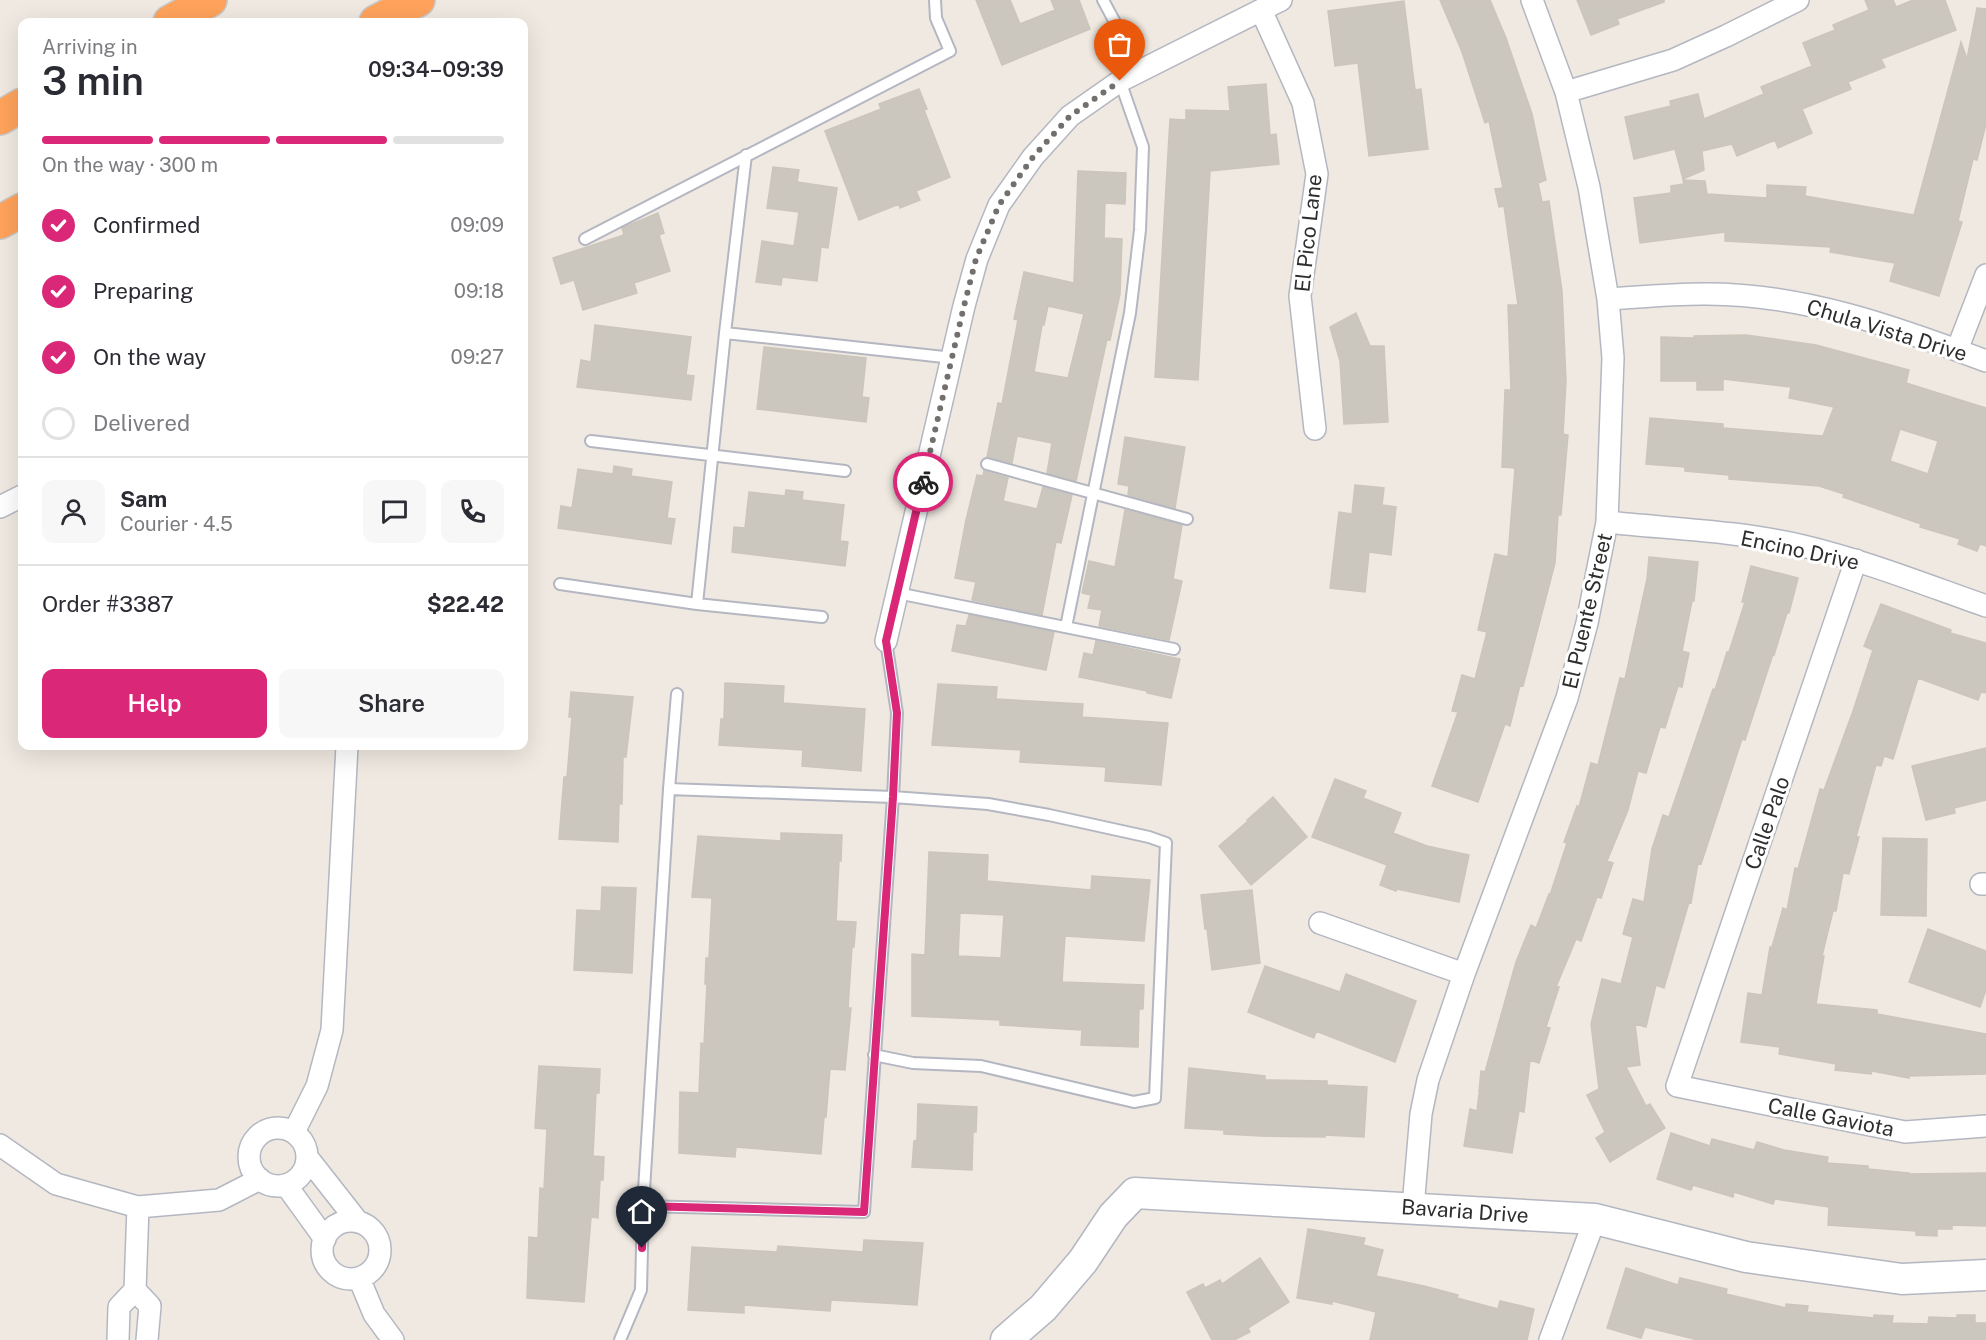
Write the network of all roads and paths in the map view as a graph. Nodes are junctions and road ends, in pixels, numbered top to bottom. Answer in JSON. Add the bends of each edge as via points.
{"nodes":[{"id":1,"x":210,"y":0,"type":"edge"},
{"id":2,"x":418,"y":0,"type":"edge"},
{"id":3,"x":935,"y":0,"type":"edge"},
{"id":4,"x":1103,"y":0,"type":"edge"},
{"id":5,"x":1281,"y":0,"type":"edge"},
{"id":6,"x":1532,"y":0,"type":"edge"},
{"id":7,"x":1798,"y":0,"type":"edge"},
{"id":8,"x":1261,"y":10,"type":"junction"},
{"id":9,"x":177,"y":18,"type":"edge"},
{"id":10,"x":384,"y":18,"type":"edge"},
{"id":11,"x":1141,"y":70,"type":"junction"},
{"id":12,"x":1120,"y":81,"type":"junction"},
{"id":13,"x":1566,"y":92,"type":"junction"},
{"id":14,"x":18,"y":107,"type":"edge"},
{"id":15,"x":0,"y":118,"type":"edge"},
{"id":16,"x":746,"y":155,"type":"junction"},
{"id":17,"x":18,"y":212,"type":"edge"},
{"id":18,"x":0,"y":222,"type":"edge"},
{"id":19,"x":585,"y":238,"type":"dead end"},
{"id":20,"x":1986,"y":275,"type":"edge"},
{"id":21,"x":1608,"y":299,"type":"junction"},
{"id":22,"x":725,"y":333,"type":"junction"},
{"id":23,"x":1957,"y":350,"type":"junction"},
{"id":24,"x":953,"y":358,"type":"junction"},
{"id":25,"x":1986,"y":361,"type":"edge"},
{"id":26,"x":1315,"y":429,"type":"dead end"},
{"id":27,"x":591,"y":441,"type":"dead end"},
{"id":28,"x":713,"y":456,"type":"junction"},
{"id":29,"x":987,"y":464,"type":"dead end"},
{"id":30,"x":845,"y":471,"type":"dead end"},
{"id":31,"x":1093,"y":494,"type":"junction"},
{"id":32,"x":18,"y":498,"type":"edge"},
{"id":33,"x":0,"y":507,"type":"edge"},
{"id":34,"x":1187,"y":519,"type":"dead end"},
{"id":35,"x":1607,"y":522,"type":"junction"},
{"id":36,"x":1856,"y":560,"type":"junction"},
{"id":37,"x":560,"y":584,"type":"dead end"},
{"id":38,"x":897,"y":593,"type":"junction"},
{"id":39,"x":697,"y":604,"type":"junction"},
{"id":40,"x":1986,"y":606,"type":"edge"},
{"id":41,"x":822,"y":617,"type":"dead end"},
{"id":42,"x":1066,"y":627,"type":"junction"},
{"id":43,"x":886,"y":641,"type":"joint"},
{"id":44,"x":1174,"y":649,"type":"dead end"},
{"id":45,"x":677,"y":694,"type":"dead end"},
{"id":46,"x":347,"y":750,"type":"edge"},
{"id":47,"x":669,"y":789,"type":"junction"},
{"id":48,"x":893,"y":797,"type":"junction"},
{"id":49,"x":1320,"y":923,"type":"dead end"},
{"id":50,"x":1464,"y":974,"type":"junction"},
{"id":51,"x":874,"y":1055,"type":"junction"},
{"id":52,"x":1677,"y":1086,"type":"joint"},
{"id":53,"x":1986,"y":1126,"type":"edge"},
{"id":54,"x":294,"y":1132,"type":"junction"},
{"id":55,"x":0,"y":1145,"type":"edge"},
{"id":56,"x":308,"y":1157,"type":"junction"},
{"id":57,"x":260,"y":1179,"type":"junction"},
{"id":58,"x":286,"y":1185,"type":"junction"},
{"id":59,"x":643,"y":1206,"type":"junction"},
{"id":60,"x":138,"y":1207,"type":"junction"},
{"id":61,"x":1413,"y":1208,"type":"junction"},
{"id":62,"x":1595,"y":1219,"type":"junction"},
{"id":63,"x":358,"y":1222,"type":"junction"},
{"id":64,"x":325,"y":1239,"type":"junction"},
{"id":65,"x":1986,"y":1275,"type":"edge"},
{"id":66,"x":359,"y":1278,"type":"junction"},
{"id":67,"x":135,"y":1290,"type":"junction"},
{"id":68,"x":118,"y":1340,"type":"edge"},
{"id":69,"x":147,"y":1340,"type":"edge"},
{"id":70,"x":393,"y":1340,"type":"edge"},
{"id":71,"x":620,"y":1340,"type":"edge"},
{"id":72,"x":1006,"y":1340,"type":"edge"},
{"id":73,"x":1550,"y":1340,"type":"edge"}],
"edges":[{"from":1,"to":9,"type":"highway"},
{"from":2,"to":10,"type":"highway"},
{"from":3,"to":16,"type":"lane","via":[[936,18],[950,51]]},
{"from":4,"to":11,"type":"lane"},
{"from":5,"to":8,"type":"street"},
{"from":6,"to":13,"type":"street","name":"El Puente Street"},
{"from":7,"to":13,"type":"street","via":[[1672,60]]},
{"from":8,"to":11,"type":"street"},
{"from":8,"to":26,"type":"street","name":"El Pico Lane","via":[[1303,103],[1317,174],[1300,296]]},
{"from":11,"to":12,"type":"street"},
{"from":12,"to":24,"type":"street","via":[[1070,116],[1033,157],[999,205],[976,259]]},
{"from":12,"to":31,"type":"lane","via":[[1143,147],[1140,230],[1130,313]]},
{"from":13,"to":21,"type":"street","name":"El Puente Street","via":[[1589,187]]},
{"from":14,"to":15,"type":"highway"},
{"from":16,"to":19,"type":"lane"},
{"from":16,"to":22,"type":"lane"},
{"from":17,"to":18,"type":"highway"},
{"from":20,"to":23,"type":"street"},
{"from":21,"to":23,"type":"street","name":"Chula Vista Drive","via":[[1704,294],[1773,299],[1829,308]]},
{"from":21,"to":35,"type":"street","name":"El Puente Street","via":[[1613,368]]},
{"from":22,"to":24,"type":"lane"},
{"from":22,"to":28,"type":"lane"},
{"from":23,"to":25,"type":"street","name":"Chula Vista Drive"},
{"from":24,"to":38,"type":"street"},
{"from":27,"to":28,"type":"lane"},
{"from":28,"to":30,"type":"lane"},
{"from":28,"to":39,"type":"lane"},
{"from":29,"to":31,"type":"lane"},
{"from":31,"to":34,"type":"lane"},
{"from":31,"to":42,"type":"lane"},
{"from":32,"to":33,"type":"street"},
{"from":35,"to":36,"type":"street","name":"Encino Drive","via":[[1751,537]]},
{"from":35,"to":50,"type":"street","name":"El Puente Street","via":[[1567,698]]},
{"from":36,"to":40,"type":"street","name":"Encino Drive"},
{"from":36,"to":52,"type":"street","name":"Calle Palo"},
{"from":37,"to":39,"type":"lane"},
{"from":38,"to":42,"type":"lane"},
{"from":38,"to":43,"type":"street"},
{"from":39,"to":41,"type":"lane"},
{"from":42,"to":44,"type":"lane"},
{"from":43,"to":48,"type":"lane","via":[[897,713]]},
{"from":45,"to":47,"type":"lane"},
{"from":46,"to":54,"type":"street","via":[[332,1030],[317,1086]]},
{"from":47,"to":48,"type":"lane"},
{"from":47,"to":59,"type":"lane"},
{"from":48,"to":51,"type":"lane"},
{"from":48,"to":51,"type":"lane","via":[[988,804],[1166,843],[1155,1098],[1134,1102],[981,1066],[913,1063]]},
{"from":49,"to":50,"type":"street"},
{"from":50,"to":61,"type":"street","name":"El Puente Street","via":[[1428,1080]]},
{"from":51,"to":59,"type":"lane","via":[[864,1212]]},
{"from":52,"to":53,"type":"street","name":"Calle Gaviota","via":[[1905,1132]]},
{"from":54,"to":56,"type":"street","via":[[306,1147]]},
{"from":54,"to":57,"type":"street","via":[[274,1128],[257,1137],[250,1163]]},
{"from":55,"to":60,"type":"street","via":[[56,1184]]},
{"from":56,"to":58,"type":"street","via":[[302,1174]]},
{"from":56,"to":63,"type":"street"},
{"from":57,"to":58,"type":"street","via":[[268,1184]]},
{"from":57,"to":60,"type":"street","via":[[219,1200]]},
{"from":58,"to":64,"type":"street"},
{"from":59,"to":71,"type":"lane","via":[[641,1290]]},
{"from":60,"to":67,"type":"street"},
{"from":61,"to":62,"type":"street","name":"Bavaria Drive"},
{"from":61,"to":72,"type":"street","name":"Bavaria Drive","via":[[1135,1192],[1043,1308]]},
{"from":62,"to":65,"type":"street","name":"Bavaria Drive","via":[[1746,1257],[1902,1279]]},
{"from":62,"to":73,"type":"street"},
{"from":63,"to":64,"type":"street","via":[[338,1225]]},
{"from":63,"to":66,"type":"street","via":[[374,1233],[381,1250],[374,1268]]},
{"from":64,"to":66,"type":"street","via":[[323,1257],[333,1273],[341,1278]]},
{"from":66,"to":70,"type":"street","via":[[374,1314]]},
{"from":67,"to":68,"type":"street","via":[[119,1307]]},
{"from":67,"to":69,"type":"street","via":[[150,1306]]}]}
